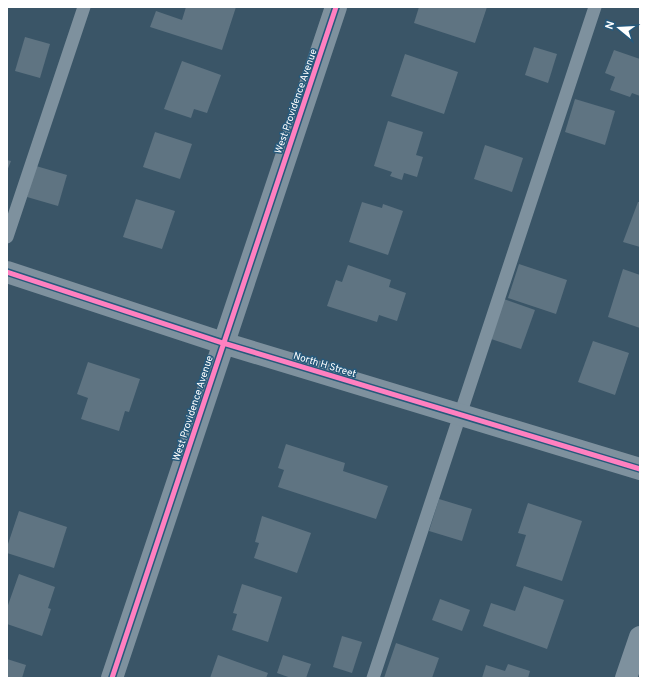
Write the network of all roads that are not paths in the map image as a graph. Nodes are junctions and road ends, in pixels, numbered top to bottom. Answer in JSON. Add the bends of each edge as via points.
{"nodes":[{"id":1,"x":84,"y":7,"type":"edge"},
{"id":2,"x":336,"y":7,"type":"edge"},
{"id":3,"x":596,"y":7,"type":"edge"},
{"id":4,"x":7,"y":237,"type":"edge"},
{"id":5,"x":7,"y":272,"type":"edge"},
{"id":6,"x":223,"y":343,"type":"junction"},
{"id":7,"x":461,"y":415,"type":"junction"},
{"id":8,"x":640,"y":469,"type":"edge"},
{"id":9,"x":640,"y":636,"type":"edge"},
{"id":10,"x":112,"y":678,"type":"edge"},
{"id":11,"x":373,"y":678,"type":"edge"},
{"id":12,"x":626,"y":678,"type":"edge"}],
"edges":[{"from":1,"to":4,"type":"lane"},
{"from":2,"to":6,"type":"street","name":"West Providence Avenue"},
{"from":3,"to":7,"type":"lane"},
{"from":5,"to":6,"type":"street","name":"North H Street"},
{"from":6,"to":7,"type":"street","name":"North H Street"},
{"from":6,"to":10,"type":"street","name":"West Providence Avenue"},
{"from":7,"to":8,"type":"street","name":"North H Street"},
{"from":7,"to":11,"type":"lane"},
{"from":9,"to":12,"type":"street"}]}
